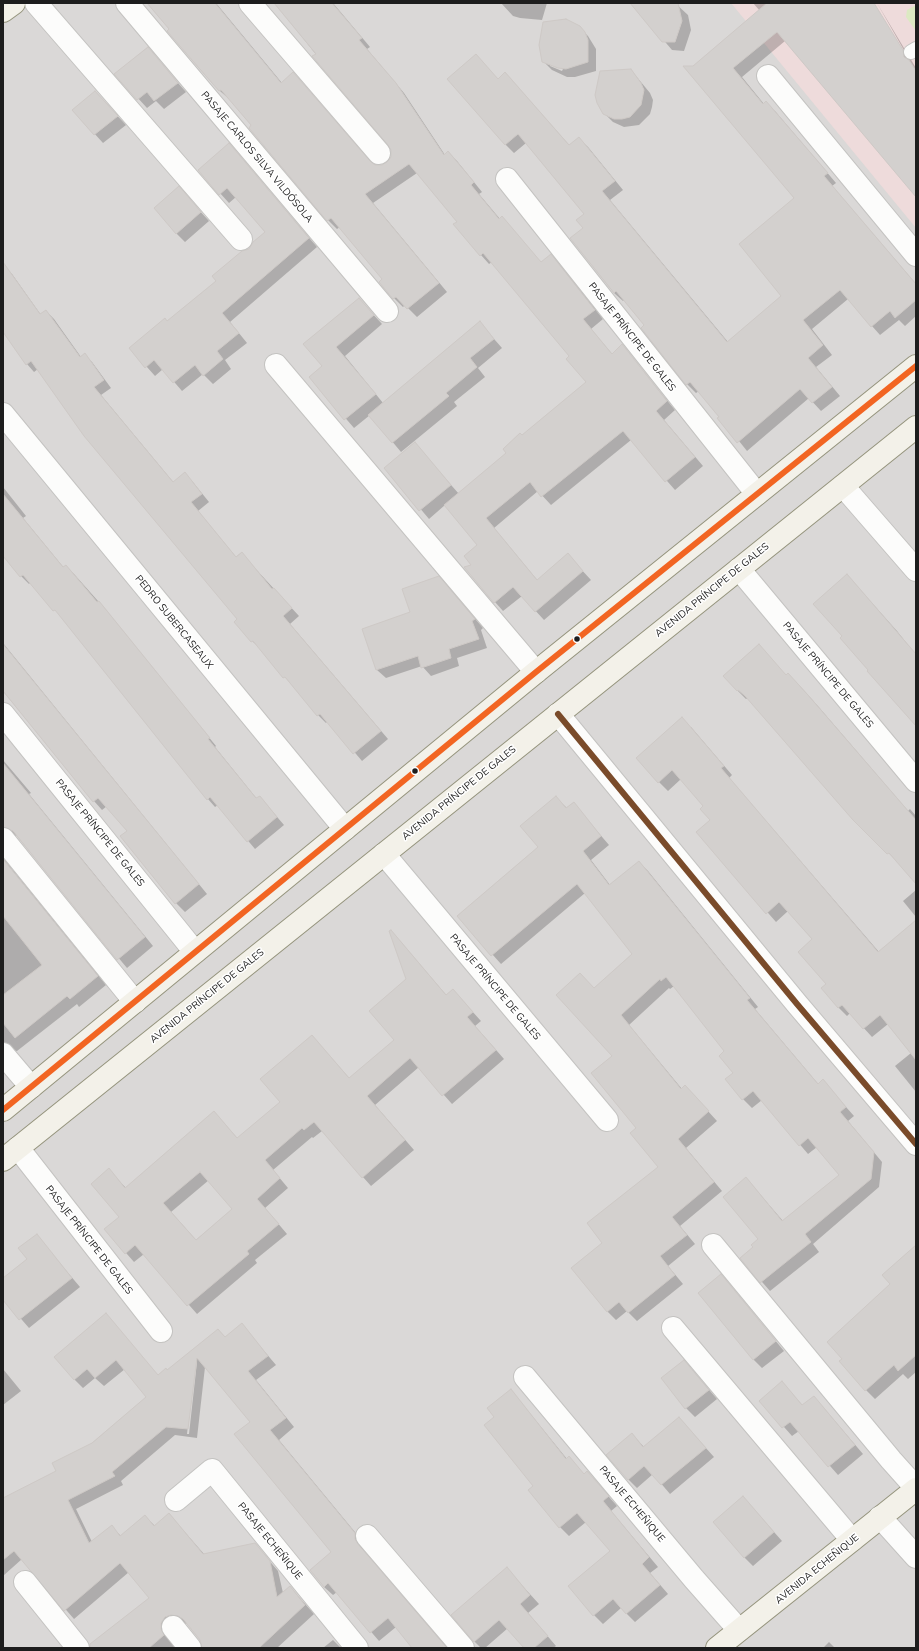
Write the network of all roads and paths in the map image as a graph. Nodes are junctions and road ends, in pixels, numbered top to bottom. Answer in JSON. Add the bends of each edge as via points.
{"nodes":[{"id":1,"x":14,"y":3,"type":"edge"},
{"id":2,"x":36,"y":3,"type":"edge"},
{"id":3,"x":127,"y":3,"type":"edge"},
{"id":4,"x":250,"y":3,"type":"edge"},
{"id":5,"x":3,"y":11,"type":"edge"},
{"id":6,"x":768,"y":76,"type":"dead end"},
{"id":7,"x":380,"y":153,"type":"dead end"},
{"id":8,"x":507,"y":179,"type":"dead end"},
{"id":9,"x":241,"y":239,"type":"dead end"},
{"id":10,"x":916,"y":255,"type":"edge"},
{"id":11,"x":387,"y":311,"type":"dead end"},
{"id":12,"x":276,"y":365,"type":"dead end"},
{"id":13,"x":916,"y":366,"type":"edge"},
{"id":14,"x":3,"y":414,"type":"edge"},
{"id":15,"x":916,"y":427,"type":"edge"},
{"id":16,"x":843,"y":486,"type":"junction"},
{"id":17,"x":756,"y":494,"type":"junction"},
{"id":18,"x":739,"y":569,"type":"junction"},
{"id":19,"x":916,"y":570,"type":"edge"},
{"id":20,"x":536,"y":672,"type":"junction"},
{"id":21,"x":3,"y":714,"type":"edge"},
{"id":22,"x":558,"y":714,"type":"junction"},
{"id":23,"x":916,"y":781,"type":"edge"},
{"id":24,"x":345,"y":829,"type":"junction"},
{"id":25,"x":3,"y":839,"type":"edge"},
{"id":26,"x":384,"y":854,"type":"junction"},
{"id":27,"x":195,"y":952,"type":"junction"},
{"id":28,"x":135,"y":1002,"type":"junction"},
{"id":29,"x":3,"y":1054,"type":"edge"},
{"id":30,"x":30,"y":1087,"type":"junction"},
{"id":31,"x":3,"y":1110,"type":"edge"},
{"id":32,"x":607,"y":1120,"type":"dead end"},
{"id":33,"x":916,"y":1144,"type":"edge"},
{"id":34,"x":10,"y":1154,"type":"edge"},
{"id":35,"x":713,"y":1245,"type":"dead end"},
{"id":36,"x":673,"y":1328,"type":"dead end"},
{"id":37,"x":161,"y":1331,"type":"dead end"},
{"id":38,"x":525,"y":1377,"type":"dead end"},
{"id":39,"x":916,"y":1489,"type":"edge"},
{"id":40,"x":176,"y":1500,"type":"dead end"},
{"id":41,"x":880,"y":1518,"type":"junction"},
{"id":42,"x":367,"y":1536,"type":"dead end"},
{"id":43,"x":852,"y":1540,"type":"junction"},
{"id":44,"x":916,"y":1557,"type":"edge"},
{"id":45,"x":25,"y":1582,"type":"dead end"},
{"id":46,"x":173,"y":1627,"type":"dead end"},
{"id":47,"x":740,"y":1630,"type":"junction"},
{"id":48,"x":719,"y":1647,"type":"edge"},
{"id":49,"x":78,"y":1648,"type":"edge"},
{"id":50,"x":190,"y":1648,"type":"edge"},
{"id":51,"x":357,"y":1648,"type":"edge"},
{"id":52,"x":463,"y":1648,"type":"edge"}],
"edges":[{"from":1,"to":5,"type":"main road"},
{"from":2,"to":9,"type":"street"},
{"from":3,"to":11,"type":"street","name":"PASAJE CARLOS SILVA VILDÓSOLA"},
{"from":4,"to":7,"type":"street"},
{"from":6,"to":10,"type":"street"},
{"from":8,"to":17,"type":"street","name":"PASAJE PRÍNCIPE DE GALES"},
{"from":12,"to":20,"type":"street"},
{"from":13,"to":17,"type":"main road"},
{"from":14,"to":24,"type":"street","name":"PEDRO SUBERCASEAUX"},
{"from":15,"to":16,"type":"main road","name":"AVENIDA PRÍNCIPE DE GALES"},
{"from":16,"to":18,"type":"main road","name":"AVENIDA PRÍNCIPE DE GALES"},
{"from":16,"to":19,"type":"street"},
{"from":17,"to":20,"type":"main road"},
{"from":18,"to":22,"type":"main road","name":"AVENIDA PRÍNCIPE DE GALES"},
{"from":18,"to":23,"type":"street","name":"PASAJE PRÍNCIPE DE GALES"},
{"from":20,"to":24,"type":"main road"},
{"from":21,"to":27,"type":"street","name":"PASAJE PRÍNCIPE DE GALES"},
{"from":22,"to":26,"type":"main road","name":"AVENIDA PRÍNCIPE DE GALES"},
{"from":22,"to":33,"type":"street"},
{"from":24,"to":27,"type":"main road"},
{"from":25,"to":28,"type":"street"},
{"from":26,"to":32,"type":"street","name":"PASAJE PRÍNCIPE DE GALES"},
{"from":26,"to":34,"type":"main road","name":"AVENIDA PRÍNCIPE DE GALES"},
{"from":27,"to":28,"type":"main road"},
{"from":28,"to":30,"type":"main road"},
{"from":29,"to":30,"type":"street"},
{"from":30,"to":31,"type":"main road"},
{"from":34,"to":37,"type":"street","name":"PASAJE PRÍNCIPE DE GALES"},
{"from":35,"to":39,"type":"street"},
{"from":36,"to":43,"type":"street"},
{"from":38,"to":47,"type":"street","name":"PASAJE ECHEÑIQUE","via":[[694,1579]]},
{"from":39,"to":41,"type":"main road","name":"AVENIDA ECHEÑIQUE"},
{"from":40,"to":51,"type":"street","name":"PASAJE ECHEÑIQUE","via":[[212,1470]]},
{"from":41,"to":43,"type":"main road","name":"AVENIDA ECHEÑIQUE"},
{"from":41,"to":44,"type":"street"},
{"from":42,"to":52,"type":"street"},
{"from":43,"to":47,"type":"main road","name":"AVENIDA ECHEÑIQUE"},
{"from":45,"to":49,"type":"street"},
{"from":46,"to":50,"type":"street"},
{"from":47,"to":48,"type":"main road","name":"AVENIDA ECHEÑIQUE"}]}
